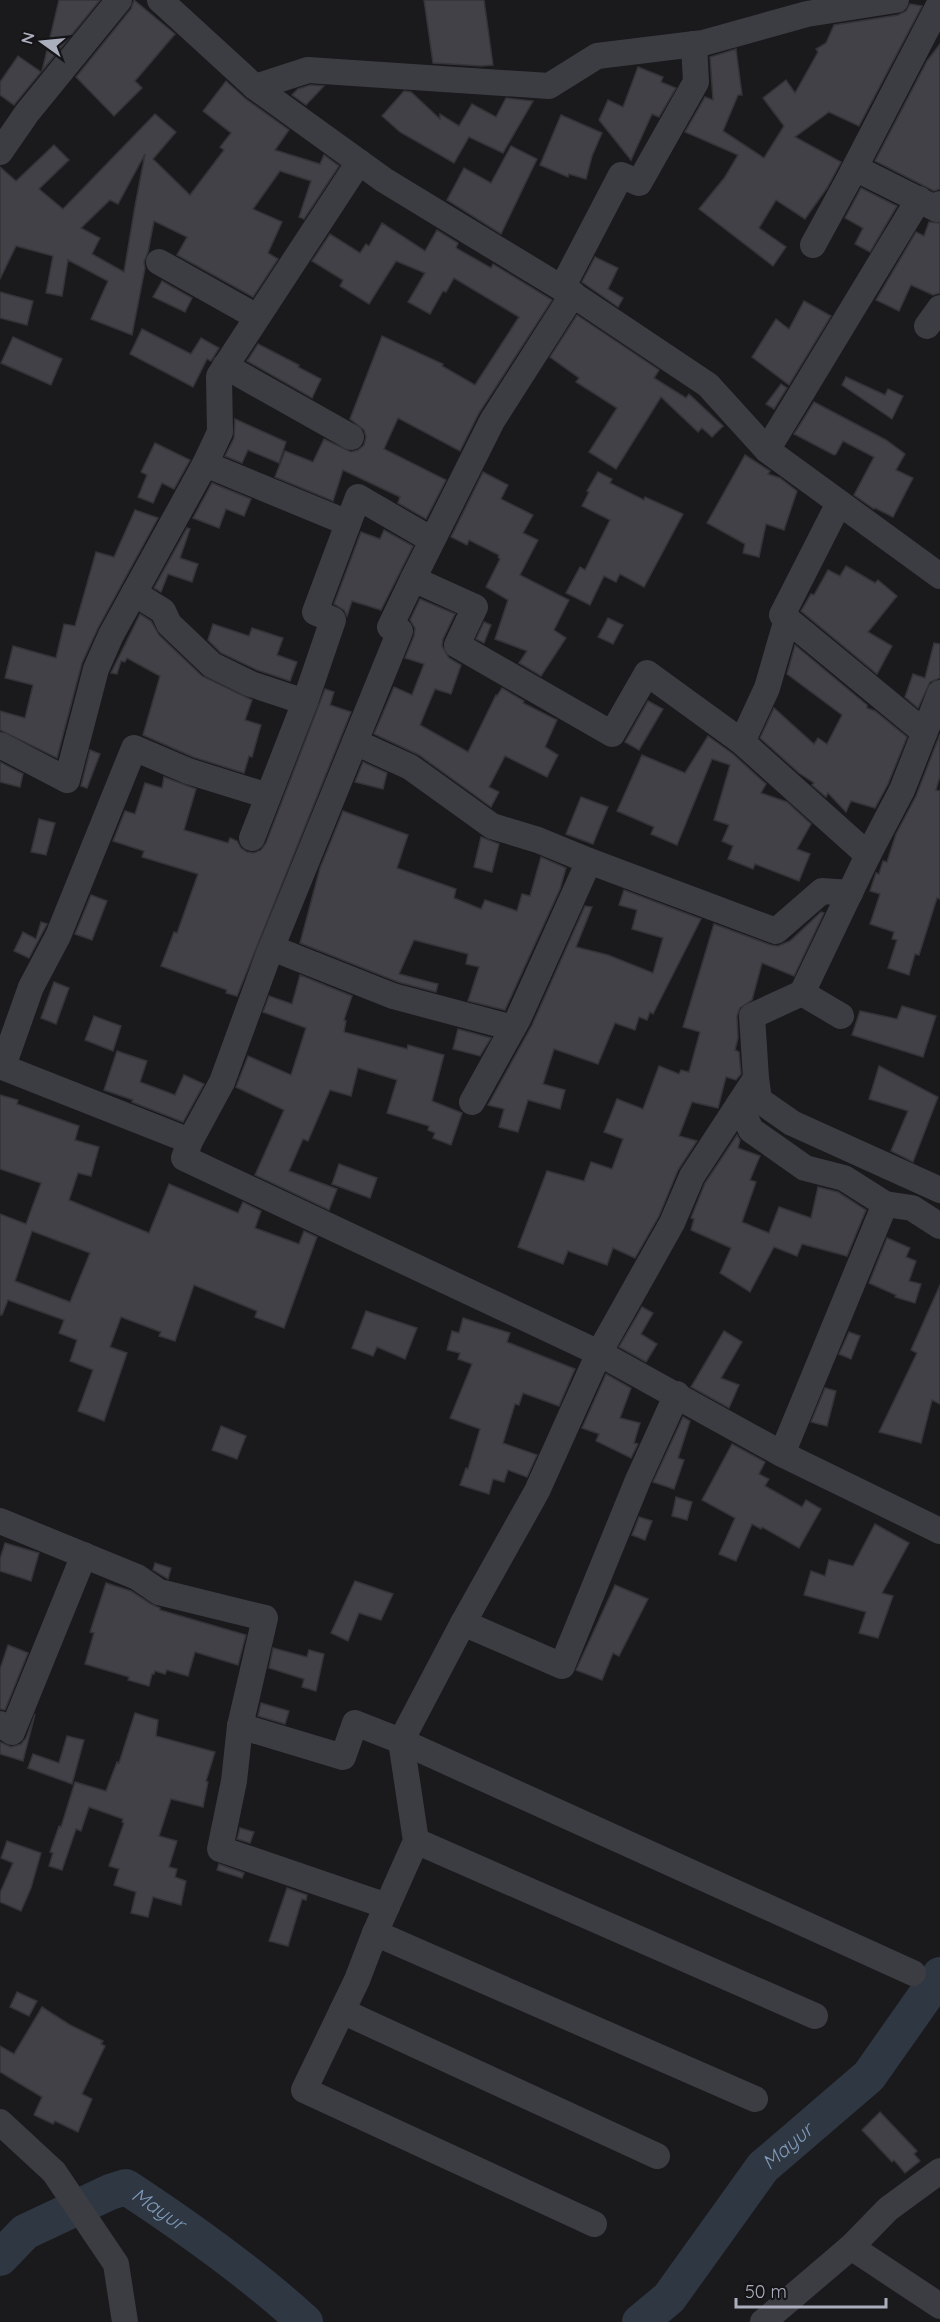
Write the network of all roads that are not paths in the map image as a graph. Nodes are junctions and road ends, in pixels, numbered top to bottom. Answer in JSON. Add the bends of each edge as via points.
{"nodes":[{"id":1,"x":119,"y":0,"type":"edge"},
{"id":2,"x":160,"y":0,"type":"edge"},
{"id":3,"x":896,"y":0,"type":"edge"},
{"id":4,"x":940,"y":3,"type":"edge"},
{"id":5,"x":694,"y":44,"type":"junction"},
{"id":6,"x":255,"y":87,"type":"junction"},
{"id":7,"x":0,"y":152,"type":"edge"},
{"id":8,"x":359,"y":162,"type":"junction"},
{"id":9,"x":852,"y":173,"type":"junction"},
{"id":10,"x":929,"y":202,"type":"edge"},
{"id":11,"x":813,"y":245,"type":"dead end"},
{"id":12,"x":159,"y":262,"type":"dead end"},
{"id":13,"x":568,"y":291,"type":"junction"},
{"id":14,"x":257,"y":317,"type":"junction"},
{"id":15,"x":225,"y":366,"type":"junction"},
{"id":16,"x":351,"y":437,"type":"dead end"},
{"id":17,"x":767,"y":450,"type":"junction"},
{"id":18,"x":205,"y":464,"type":"junction"},
{"id":19,"x":839,"y":503,"type":"junction"},
{"id":20,"x":348,"y":523,"type":"junction"},
{"id":21,"x":432,"y":540,"type":"junction"},
{"id":22,"x":940,"y":576,"type":"edge"},
{"id":23,"x":413,"y":579,"type":"junction"},
{"id":24,"x":134,"y":593,"type":"junction"},
{"id":25,"x":787,"y":620,"type":"junction"},
{"id":26,"x":940,"y":693,"type":"edge"},
{"id":27,"x":305,"y":702,"type":"junction"},
{"id":28,"x":924,"y":732,"type":"junction"},
{"id":29,"x":355,"y":742,"type":"junction"},
{"id":30,"x":742,"y":742,"type":"junction"},
{"id":31,"x":0,"y":745,"type":"edge"},
{"id":32,"x":268,"y":796,"type":"junction"},
{"id":33,"x":252,"y":838,"type":"dead end"},
{"id":34,"x":868,"y":855,"type":"junction"},
{"id":35,"x":589,"y":861,"type":"junction"},
{"id":36,"x":850,"y":893,"type":"junction"},
{"id":37,"x":272,"y":948,"type":"junction"},
{"id":38,"x":802,"y":993,"type":"junction"},
{"id":39,"x":842,"y":1016,"type":"dead end"},
{"id":40,"x":513,"y":1028,"type":"junction"},
{"id":41,"x":2,"y":1066,"type":"edge"},
{"id":42,"x":756,"y":1078,"type":"junction"},
{"id":43,"x":472,"y":1102,"type":"dead end"},
{"id":44,"x":739,"y":1104,"type":"junction"},
{"id":45,"x":190,"y":1141,"type":"junction"},
{"id":46,"x":940,"y":1190,"type":"edge"},
{"id":47,"x":885,"y":1204,"type":"junction"},
{"id":48,"x":940,"y":1226,"type":"edge"},
{"id":49,"x":599,"y":1353,"type":"junction"},
{"id":50,"x":677,"y":1394,"type":"junction"},
{"id":51,"x":782,"y":1454,"type":"junction"},
{"id":52,"x":0,"y":1521,"type":"edge"},
{"id":53,"x":940,"y":1531,"type":"edge"},
{"id":54,"x":84,"y":1555,"type":"junction"},
{"id":55,"x":463,"y":1623,"type":"junction"},
{"id":56,"x":0,"y":1724,"type":"edge"},
{"id":57,"x":240,"y":1726,"type":"junction"},
{"id":58,"x":401,"y":1741,"type":"junction"},
{"id":59,"x":416,"y":1841,"type":"junction"},
{"id":60,"x":387,"y":1906,"type":"junction"},
{"id":61,"x":375,"y":1933,"type":"junction"},
{"id":62,"x":913,"y":1973,"type":"dead end"},
{"id":63,"x":342,"y":2011,"type":"junction"},
{"id":64,"x":815,"y":2016,"type":"dead end"},
{"id":65,"x":755,"y":2099,"type":"dead end"},
{"id":66,"x":0,"y":2122,"type":"edge"},
{"id":67,"x":657,"y":2156,"type":"dead end"},
{"id":68,"x":940,"y":2171,"type":"edge"},
{"id":69,"x":594,"y":2224,"type":"dead end"},
{"id":70,"x":851,"y":2247,"type":"junction"},
{"id":71,"x":940,"y":2306,"type":"edge"},
{"id":72,"x":125,"y":2322,"type":"edge"},
{"id":73,"x":763,"y":2322,"type":"edge"}],
"edges":[{"from":1,"to":7,"type":"street"},
{"from":2,"to":6,"type":"street"},
{"from":3,"to":5,"type":"street","via":[[807,14]]},
{"from":4,"to":9,"type":"street"},
{"from":5,"to":6,"type":"street","via":[[597,56],[549,86],[308,70]]},
{"from":5,"to":13,"type":"street","via":[[696,82],[639,183],[621,174]]},
{"from":6,"to":8,"type":"street"},
{"from":8,"to":13,"type":"street"},
{"from":8,"to":14,"type":"street"},
{"from":9,"to":10,"type":"street","via":[[855,168]]},
{"from":9,"to":11,"type":"street"},
{"from":10,"to":17,"type":"street"},
{"from":12,"to":14,"type":"street"},
{"from":13,"to":17,"type":"street","via":[[708,385]]},
{"from":13,"to":21,"type":"street","via":[[492,421]]},
{"from":14,"to":15,"type":"street"},
{"from":15,"to":16,"type":"street"},
{"from":15,"to":18,"type":"street","via":[[219,376],[220,432]]},
{"from":17,"to":19,"type":"street"},
{"from":18,"to":20,"type":"street"},
{"from":18,"to":24,"type":"street"},
{"from":19,"to":22,"type":"street"},
{"from":19,"to":25,"type":"street","via":[[782,615]]},
{"from":20,"to":21,"type":"street","via":[[358,497]]},
{"from":20,"to":27,"type":"street","via":[[315,612],[333,620]]},
{"from":21,"to":23,"type":"street"},
{"from":23,"to":29,"type":"street","via":[[390,627],[400,631]]},
{"from":23,"to":30,"type":"street","via":[[475,607],[457,645],[612,734],[647,673]]},
{"from":24,"to":27,"type":"street","via":[[163,611],[169,624],[212,665],[251,684]]},
{"from":24,"to":31,"type":"street","via":[[96,669],[67,780]]},
{"from":25,"to":28,"type":"street"},
{"from":25,"to":30,"type":"street","via":[[767,688]]},
{"from":26,"to":28,"type":"street"},
{"from":27,"to":32,"type":"street"},
{"from":28,"to":34,"type":"street","via":[[902,790]]},
{"from":29,"to":35,"type":"street","via":[[410,767],[492,826]]},
{"from":29,"to":37,"type":"street"},
{"from":30,"to":34,"type":"street"},
{"from":32,"to":33,"type":"street"},
{"from":32,"to":41,"type":"street","via":[[188,771],[134,748],[58,936],[30,987]]},
{"from":34,"to":36,"type":"street"},
{"from":35,"to":36,"type":"street","via":[[776,931],[822,891]]},
{"from":35,"to":40,"type":"street"},
{"from":36,"to":38,"type":"street"},
{"from":37,"to":40,"type":"street","via":[[393,996]]},
{"from":37,"to":45,"type":"street","via":[[222,1082]]},
{"from":38,"to":39,"type":"street"},
{"from":38,"to":42,"type":"street","via":[[752,1016]]},
{"from":40,"to":43,"type":"street"},
{"from":41,"to":45,"type":"street"},
{"from":42,"to":44,"type":"street"},
{"from":42,"to":46,"type":"street","via":[[759,1100],[792,1123]]},
{"from":44,"to":47,"type":"street","via":[[751,1130],[805,1168],[844,1178]]},
{"from":44,"to":49,"type":"street","via":[[692,1176],[672,1223]]},
{"from":45,"to":49,"type":"street","via":[[184,1158]]},
{"from":47,"to":48,"type":"street","via":[[912,1208]]},
{"from":47,"to":51,"type":"street"},
{"from":49,"to":50,"type":"street"},
{"from":49,"to":55,"type":"street","via":[[537,1491]]},
{"from":50,"to":51,"type":"street"},
{"from":50,"to":55,"type":"street","via":[[562,1666]]},
{"from":51,"to":53,"type":"street"},
{"from":52,"to":54,"type":"street"},
{"from":54,"to":56,"type":"street","via":[[12,1732]]},
{"from":54,"to":57,"type":"street","via":[[137,1576],[159,1592],[265,1618]]},
{"from":55,"to":58,"type":"street"},
{"from":57,"to":58,"type":"street","via":[[343,1756],[355,1723]]},
{"from":57,"to":60,"type":"street","via":[[220,1849]]},
{"from":58,"to":59,"type":"street"},
{"from":58,"to":62,"type":"street"},
{"from":59,"to":60,"type":"street"},
{"from":59,"to":64,"type":"street"},
{"from":60,"to":61,"type":"street"},
{"from":61,"to":63,"type":"street"},
{"from":61,"to":65,"type":"street"},
{"from":63,"to":67,"type":"street"},
{"from":63,"to":69,"type":"street","via":[[304,2090]]},
{"from":66,"to":72,"type":"street","via":[[54,2172],[116,2264]]},
{"from":68,"to":70,"type":"street","via":[[888,2209]]},
{"from":70,"to":71,"type":"street"},
{"from":70,"to":73,"type":"street"}]}
